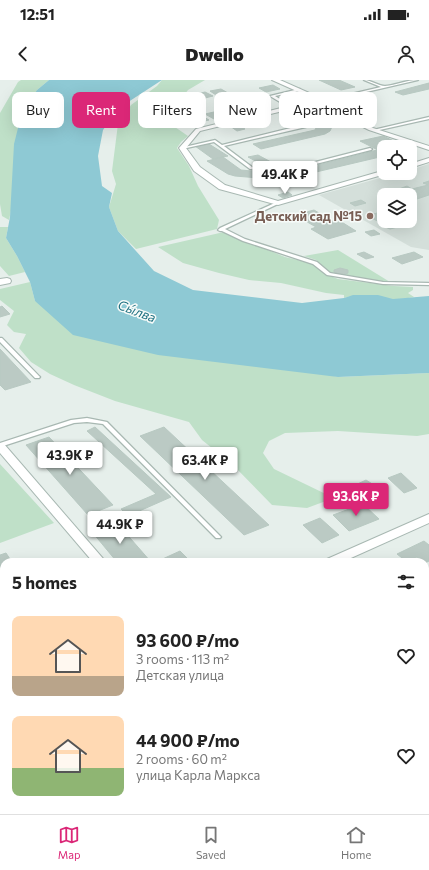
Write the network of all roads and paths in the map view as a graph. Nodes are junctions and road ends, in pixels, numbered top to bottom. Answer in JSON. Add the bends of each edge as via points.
{"nodes":[{"id":1,"x":275,"y":80,"type":"edge"},
{"id":2,"x":365,"y":80,"type":"edge"},
{"id":3,"x":416,"y":80,"type":"edge"},
{"id":4,"x":383,"y":88,"type":"junction"},
{"id":5,"x":299,"y":90,"type":"junction"},
{"id":6,"x":303,"y":92,"type":"edge"},
{"id":7,"x":365,"y":92,"type":"edge"},
{"id":8,"x":279,"y":110,"type":"edge"},
{"id":9,"x":429,"y":118,"type":"edge"},
{"id":10,"x":371,"y":128,"type":"edge"},
{"id":11,"x":375,"y":130,"type":"junction"},
{"id":12,"x":222,"y":146,"type":"junction"},
{"id":13,"x":182,"y":148,"type":"junction"},
{"id":14,"x":429,"y":148,"type":"edge"},
{"id":15,"x":370,"y":149,"type":"dead end"},
{"id":16,"x":429,"y":160,"type":"edge"},
{"id":17,"x":417,"y":164,"type":"edge"},
{"id":18,"x":377,"y":175,"type":"edge"},
{"id":19,"x":278,"y":203,"type":"junction"},
{"id":20,"x":429,"y":284,"type":"edge"},
{"id":21,"x":0,"y":339,"type":"edge"},
{"id":22,"x":37,"y":377,"type":"dead end"},
{"id":23,"x":0,"y":445,"type":"edge"},
{"id":24,"x":429,"y":518,"type":"edge"},
{"id":25,"x":218,"y":537,"type":"dead end"},
{"id":26,"x":97,"y":558,"type":"edge"},
{"id":27,"x":340,"y":558,"type":"edge"}],
"edges":[{"from":1,"to":5,"type":"street"},
{"from":2,"to":4,"type":"lane"},
{"from":3,"to":4,"type":"lane"},
{"from":4,"to":7,"type":"lane"},
{"from":5,"to":6,"type":"street"},
{"from":5,"to":12,"type":"lane","via":[[272,96],[307,117],[305,126]]},
{"from":8,"to":13,"type":"street","via":[[198,130]]},
{"from":9,"to":11,"type":"lane"},
{"from":10,"to":11,"type":"street"},
{"from":11,"to":14,"type":"street"},
{"from":12,"to":13,"type":"lane","via":[[215,141]]},
{"from":12,"to":15,"type":"lane","via":[[251,168],[284,171]]},
{"from":13,"to":19,"type":"street","via":[[197,169],[222,187]]},
{"from":16,"to":17,"type":"street"},
{"from":18,"to":19,"type":"street"},
{"from":19,"to":20,"type":"lane","via":[[220,230],[315,263],[329,274],[383,283]]},
{"from":21,"to":22,"type":"lane"},
{"from":23,"to":25,"type":"lane","via":[[72,421],[105,423]]},
{"from":23,"to":26,"type":"street"},
{"from":24,"to":27,"type":"street"}]}
